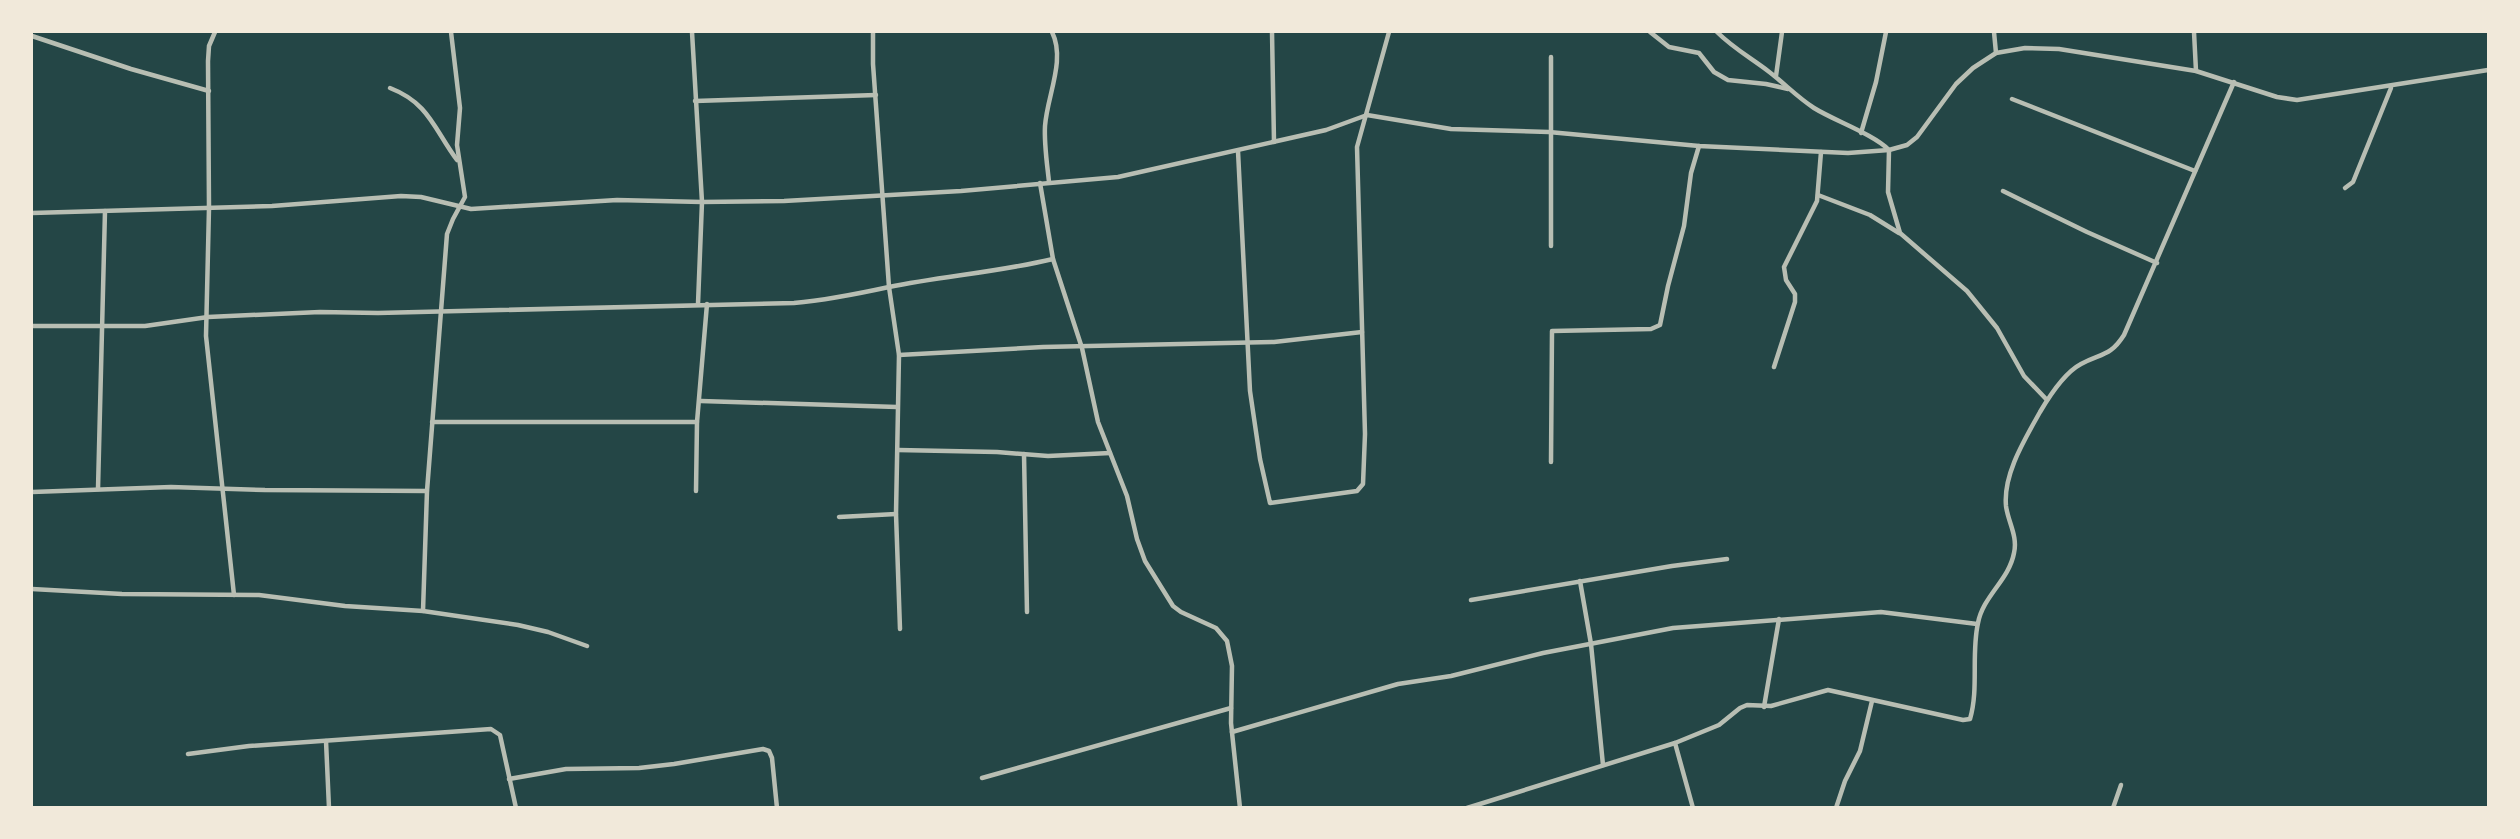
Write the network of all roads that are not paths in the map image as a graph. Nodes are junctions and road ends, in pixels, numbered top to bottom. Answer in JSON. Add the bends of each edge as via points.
{"nodes":[{"id":1,"x":215,"y":32,"type":"edge"},
{"id":2,"x":451,"y":32,"type":"edge"},
{"id":3,"x":692,"y":32,"type":"edge"},
{"id":4,"x":873,"y":32,"type":"edge"},
{"id":5,"x":1052,"y":32,"type":"edge"},
{"id":6,"x":1272,"y":32,"type":"edge"},
{"id":7,"x":1389,"y":32,"type":"edge"},
{"id":8,"x":1650,"y":32,"type":"edge"},
{"id":9,"x":1717,"y":32,"type":"edge"},
{"id":10,"x":1782,"y":32,"type":"edge"},
{"id":11,"x":1886,"y":32,"type":"edge"},
{"id":12,"x":1994,"y":32,"type":"edge"},
{"id":13,"x":2193,"y":32,"type":"edge"},
{"id":14,"x":32,"y":36,"type":"edge"},
{"id":15,"x":1996,"y":53,"type":"junction"},
{"id":16,"x":1551,"y":57,"type":"dead end"},
{"id":17,"x":2488,"y":70,"type":"edge"},
{"id":18,"x":2196,"y":71,"type":"junction"},
{"id":19,"x":1776,"y":77,"type":"junction"},
{"id":20,"x":2234,"y":82,"type":"junction"},
{"id":21,"x":2391,"y":87,"type":"junction"},
{"id":22,"x":390,"y":88,"type":"dead end"},
{"id":23,"x":1788,"y":90,"type":"junction"},
{"id":24,"x":209,"y":92,"type":"junction"},
{"id":25,"x":876,"y":95,"type":"junction"},
{"id":26,"x":2012,"y":99,"type":"dead end"},
{"id":27,"x":695,"y":102,"type":"junction"},
{"id":28,"x":1367,"y":115,"type":"junction"},
{"id":29,"x":1549,"y":132,"type":"junction"},
{"id":30,"x":1861,"y":133,"type":"junction"},
{"id":31,"x":1274,"y":142,"type":"junction"},
{"id":32,"x":1699,"y":146,"type":"junction"},
{"id":33,"x":1889,"y":150,"type":"junction"},
{"id":34,"x":1238,"y":151,"type":"junction"},
{"id":35,"x":1821,"y":152,"type":"junction"},
{"id":36,"x":459,"y":163,"type":"junction"},
{"id":37,"x":2195,"y":171,"type":"junction"},
{"id":38,"x":1049,"y":182,"type":"junction"},
{"id":39,"x":1040,"y":183,"type":"junction"},
{"id":40,"x":2345,"y":188,"type":"dead end"},
{"id":41,"x":2003,"y":191,"type":"dead end"},
{"id":42,"x":1818,"y":195,"type":"junction"},
{"id":43,"x":883,"y":196,"type":"junction"},
{"id":44,"x":702,"y":202,"type":"junction"},
{"id":45,"x":209,"y":208,"type":"junction"},
{"id":46,"x":460,"y":208,"type":"junction"},
{"id":47,"x":105,"y":211,"type":"junction"},
{"id":48,"x":32,"y":213,"type":"edge"},
{"id":49,"x":1899,"y":233,"type":"junction"},
{"id":50,"x":1550,"y":246,"type":"dead end"},
{"id":51,"x":1053,"y":259,"type":"junction"},
{"id":52,"x":2157,"y":263,"type":"junction"},
{"id":53,"x":889,"y":287,"type":"junction"},
{"id":54,"x":698,"y":304,"type":"junction"},
{"id":55,"x":707,"y":304,"type":"junction"},
{"id":56,"x":441,"y":312,"type":"junction"},
{"id":57,"x":208,"y":317,"type":"junction"},
{"id":58,"x":32,"y":326,"type":"edge"},
{"id":59,"x":102,"y":326,"type":"junction"},
{"id":60,"x":1362,"y":332,"type":"junction"},
{"id":61,"x":1249,"y":342,"type":"junction"},
{"id":62,"x":1082,"y":348,"type":"junction"},
{"id":63,"x":899,"y":355,"type":"junction"},
{"id":64,"x":1774,"y":367,"type":"dead end"},
{"id":65,"x":2047,"y":400,"type":"junction"},
{"id":66,"x":701,"y":401,"type":"junction"},
{"id":67,"x":897,"y":407,"type":"junction"},
{"id":68,"x":432,"y":422,"type":"junction"},
{"id":69,"x":697,"y":422,"type":"junction"},
{"id":70,"x":898,"y":450,"type":"junction"},
{"id":71,"x":1110,"y":453,"type":"junction"},
{"id":72,"x":1024,"y":454,"type":"junction"},
{"id":73,"x":1551,"y":462,"type":"dead end"},
{"id":74,"x":98,"y":489,"type":"junction"},
{"id":75,"x":222,"y":489,"type":"junction"},
{"id":76,"x":427,"y":491,"type":"junction"},
{"id":77,"x":696,"y":491,"type":"dead end"},
{"id":78,"x":32,"y":492,"type":"edge"},
{"id":79,"x":896,"y":514,"type":"junction"},
{"id":80,"x":839,"y":517,"type":"dead end"},
{"id":81,"x":1727,"y":559,"type":"dead end"},
{"id":82,"x":1580,"y":581,"type":"junction"},
{"id":83,"x":32,"y":589,"type":"edge"},
{"id":84,"x":234,"y":595,"type":"junction"},
{"id":85,"x":1471,"y":600,"type":"dead end"},
{"id":86,"x":422,"y":611,"type":"junction"},
{"id":87,"x":1027,"y":612,"type":"dead end"},
{"id":88,"x":1779,"y":619,"type":"junction"},
{"id":89,"x":1977,"y":624,"type":"junction"},
{"id":90,"x":900,"y":629,"type":"dead end"},
{"id":91,"x":1591,"y":644,"type":"junction"},
{"id":92,"x":587,"y":646,"type":"dead end"},
{"id":93,"x":1872,"y":701,"type":"junction"},
{"id":94,"x":1765,"y":707,"type":"junction"},
{"id":95,"x":1231,"y":708,"type":"junction"},
{"id":96,"x":1232,"y":732,"type":"junction"},
{"id":97,"x":326,"y":741,"type":"junction"},
{"id":98,"x":1675,"y":743,"type":"junction"},
{"id":99,"x":188,"y":754,"type":"dead end"},
{"id":100,"x":1603,"y":765,"type":"junction"},
{"id":101,"x":982,"y":778,"type":"dead end"},
{"id":102,"x":509,"y":779,"type":"junction"},
{"id":103,"x":2121,"y":785,"type":"dead end"},
{"id":104,"x":329,"y":807,"type":"edge"},
{"id":105,"x":516,"y":807,"type":"edge"},
{"id":106,"x":777,"y":807,"type":"edge"},
{"id":107,"x":1240,"y":807,"type":"edge"},
{"id":108,"x":1467,"y":807,"type":"edge"},
{"id":109,"x":1693,"y":807,"type":"edge"},
{"id":110,"x":1836,"y":807,"type":"edge"},
{"id":111,"x":2113,"y":807,"type":"edge"}],
"edges":[{"from":1,"to":24,"type":"street","via":[[209,46]]},
{"from":2,"to":36,"type":"street","via":[[460,108]]},
{"from":3,"to":27,"type":"street"},
{"from":4,"to":25,"type":"street"},
{"from":5,"to":38,"type":"street","via":[[1056,64],[1045,123]]},
{"from":6,"to":31,"type":"street"},
{"from":7,"to":28,"type":"street"},
{"from":8,"to":23,"type":"street","via":[[1668,47],[1699,53],[1714,72],[1728,80]]},
{"from":9,"to":19,"type":"street"},
{"from":10,"to":19,"type":"street"},
{"from":11,"to":30,"type":"street"},
{"from":12,"to":15,"type":"street"},
{"from":13,"to":18,"type":"street"},
{"from":14,"to":24,"type":"street"},
{"from":15,"to":18,"type":"street","via":[[2025,48],[2059,50]]},
{"from":15,"to":33,"type":"street","via":[[1956,83],[1917,137]]},
{"from":16,"to":29,"type":"street"},
{"from":17,"to":21,"type":"street"},
{"from":18,"to":20,"type":"street"},
{"from":19,"to":23,"type":"street"},
{"from":20,"to":21,"type":"street","via":[[2297,100]]},
{"from":20,"to":37,"type":"street"},
{"from":21,"to":40,"type":"street","via":[[2353,182]]},
{"from":22,"to":36,"type":"street","via":[[423,108]]},
{"from":23,"to":30,"type":"street"},
{"from":24,"to":45,"type":"street"},
{"from":25,"to":27,"type":"street"},
{"from":25,"to":43,"type":"street"},
{"from":26,"to":37,"type":"street"},
{"from":27,"to":44,"type":"street"},
{"from":28,"to":29,"type":"street","via":[[1451,129]]},
{"from":28,"to":31,"type":"street"},
{"from":28,"to":60,"type":"street","via":[[1356,169]]},
{"from":29,"to":32,"type":"street"},
{"from":29,"to":50,"type":"street"},
{"from":30,"to":33,"type":"street"},
{"from":31,"to":34,"type":"street"},
{"from":32,"to":35,"type":"street"},
{"from":32,"to":73,"type":"street","via":[[1660,325],[1552,331]]},
{"from":33,"to":35,"type":"street"},
{"from":33,"to":49,"type":"street","via":[[1888,192]]},
{"from":34,"to":38,"type":"street","via":[[1118,177]]},
{"from":34,"to":61,"type":"street"},
{"from":35,"to":42,"type":"street"},
{"from":36,"to":46,"type":"street","via":[[465,192]]},
{"from":37,"to":52,"type":"street"},
{"from":38,"to":39,"type":"street"},
{"from":39,"to":43,"type":"street"},
{"from":39,"to":51,"type":"street"},
{"from":41,"to":52,"type":"street"},
{"from":42,"to":49,"type":"street","via":[[1870,215]]},
{"from":42,"to":64,"type":"street","via":[[1784,267],[1795,302]]},
{"from":43,"to":44,"type":"street"},
{"from":43,"to":53,"type":"street"},
{"from":44,"to":46,"type":"street","via":[[617,200]]},
{"from":44,"to":54,"type":"street"},
{"from":45,"to":46,"type":"street","via":[[401,196]]},
{"from":45,"to":47,"type":"street"},
{"from":45,"to":57,"type":"street"},
{"from":46,"to":56,"type":"street","via":[[447,234]]},
{"from":47,"to":48,"type":"street"},
{"from":47,"to":59,"type":"street"},
{"from":49,"to":65,"type":"street","via":[[1967,291],[1997,328],[2024,376]]},
{"from":51,"to":53,"type":"street"},
{"from":51,"to":62,"type":"street"},
{"from":52,"to":65,"type":"street","via":[[2116,347],[2073,369]]},
{"from":53,"to":55,"type":"street","via":[[823,300]]},
{"from":53,"to":63,"type":"street"},
{"from":54,"to":55,"type":"street"},
{"from":54,"to":56,"type":"street"},
{"from":55,"to":66,"type":"street"},
{"from":56,"to":57,"type":"street"},
{"from":56,"to":68,"type":"street"},
{"from":57,"to":59,"type":"street","via":[[145,326]]},
{"from":57,"to":75,"type":"street","via":[[207,349]]},
{"from":58,"to":59,"type":"street"},
{"from":59,"to":74,"type":"street"},
{"from":60,"to":61,"type":"street"},
{"from":60,"to":61,"type":"street","via":[[1365,434],[1361,489],[1270,503],[1253,418]]},
{"from":61,"to":62,"type":"street"},
{"from":62,"to":63,"type":"street"},
{"from":62,"to":71,"type":"street","via":[[1098,422]]},
{"from":63,"to":67,"type":"street"},
{"from":65,"to":89,"type":"street","via":[[2008,482],[2013,557]]},
{"from":66,"to":67,"type":"street"},
{"from":66,"to":69,"type":"street"},
{"from":67,"to":70,"type":"street"},
{"from":68,"to":69,"type":"street"},
{"from":68,"to":76,"type":"street"},
{"from":69,"to":77,"type":"street"},
{"from":70,"to":72,"type":"street"},
{"from":70,"to":79,"type":"street"},
{"from":71,"to":72,"type":"street"},
{"from":71,"to":95,"type":"street","via":[[1137,539],[1168,600],[1181,612],[1216,628],[1227,641],[1232,666]]},
{"from":72,"to":87,"type":"street"},
{"from":74,"to":75,"type":"street"},
{"from":74,"to":78,"type":"street"},
{"from":75,"to":76,"type":"street"},
{"from":75,"to":84,"type":"street"},
{"from":76,"to":86,"type":"street"},
{"from":79,"to":80,"type":"street"},
{"from":79,"to":90,"type":"street"},
{"from":81,"to":82,"type":"street"},
{"from":82,"to":85,"type":"street"},
{"from":82,"to":91,"type":"street"},
{"from":83,"to":84,"type":"street"},
{"from":84,"to":86,"type":"street"},
{"from":86,"to":92,"type":"street","via":[[518,625]]},
{"from":88,"to":89,"type":"street","via":[[1881,612]]},
{"from":88,"to":91,"type":"street","via":[[1673,628]]},
{"from":88,"to":94,"type":"street"},
{"from":89,"to":93,"type":"street","via":[[1970,719]]},
{"from":91,"to":96,"type":"street","via":[[1398,684]]},
{"from":91,"to":100,"type":"street"},
{"from":93,"to":94,"type":"street","via":[[1828,690]]},
{"from":93,"to":110,"type":"street","via":[[1860,751]]},
{"from":94,"to":98,"type":"street","via":[[1747,705],[1719,726]]},
{"from":95,"to":96,"type":"street"},
{"from":95,"to":101,"type":"street"},
{"from":96,"to":107,"type":"street"},
{"from":97,"to":99,"type":"street"},
{"from":97,"to":102,"type":"street","via":[[491,729],[500,735]]},
{"from":97,"to":104,"type":"street"},
{"from":98,"to":100,"type":"street"},
{"from":98,"to":109,"type":"street"},
{"from":100,"to":108,"type":"street"},
{"from":102,"to":105,"type":"street"},
{"from":102,"to":106,"type":"street","via":[[566,769],[674,764],[763,749],[772,758]]},
{"from":103,"to":111,"type":"street"}]}
